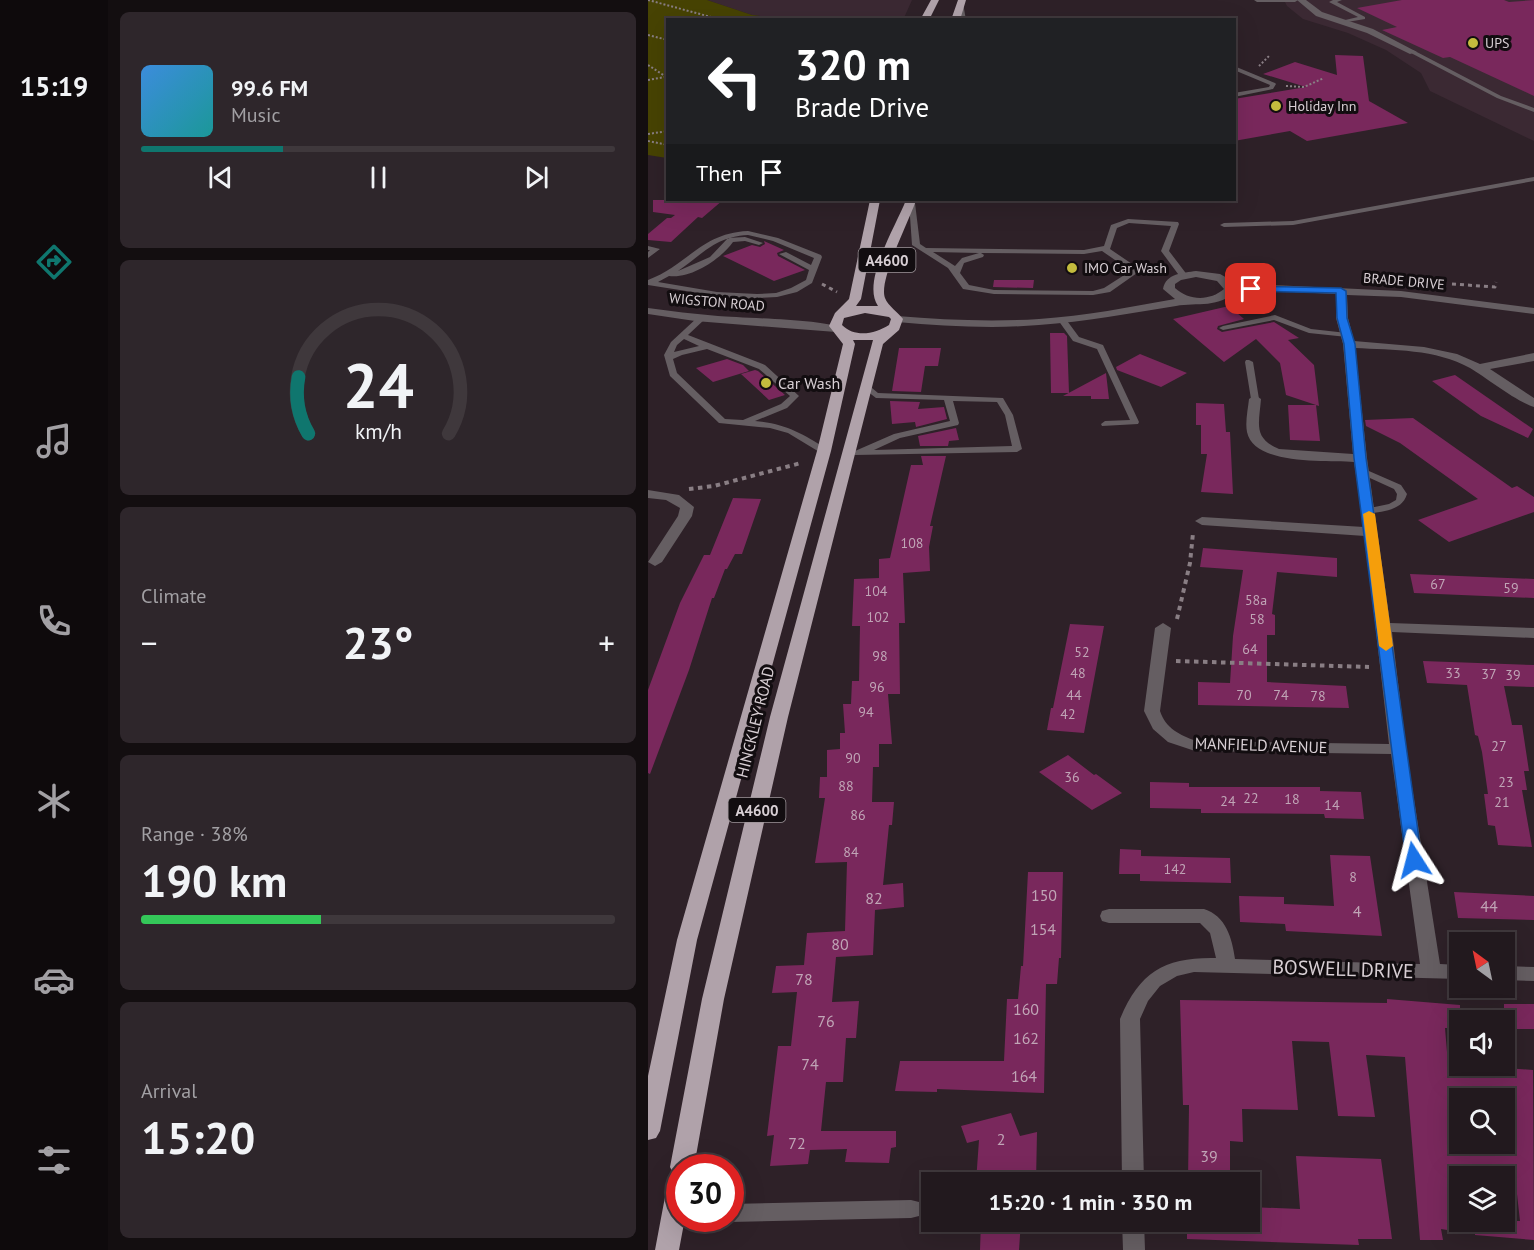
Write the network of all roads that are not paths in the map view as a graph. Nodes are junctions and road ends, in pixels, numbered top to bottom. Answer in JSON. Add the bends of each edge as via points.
{"nodes":[{"id":1,"x":935,"y":0,"type":"edge"},
{"id":2,"x":1257,"y":0,"type":"edge"},
{"id":3,"x":1295,"y":0,"type":"edge"},
{"id":4,"x":1301,"y":0,"type":"edge"},
{"id":5,"x":1339,"y":0,"type":"edge"},
{"id":6,"x":961,"y":2,"type":"edge"},
{"id":7,"x":925,"y":18,"type":"edge"},
{"id":8,"x":957,"y":18,"type":"edge"},
{"id":9,"x":963,"y":18,"type":"edge"},
{"id":10,"x":1343,"y":22,"type":"junction"},
{"id":11,"x":1413,"y":52,"type":"joint"},
{"id":12,"x":1236,"y":69,"type":"edge"},
{"id":13,"x":1236,"y":95,"type":"edge"},
{"id":14,"x":1534,"y":110,"type":"edge"},
{"id":15,"x":1534,"y":179,"type":"edge"},
{"id":16,"x":875,"y":201,"type":"edge"},
{"id":17,"x":911,"y":201,"type":"edge"},
{"id":18,"x":1224,"y":225,"type":"dead end"},
{"id":19,"x":759,"y":243,"type":"dead end"},
{"id":20,"x":648,"y":248,"type":"edge"},
{"id":21,"x":1104,"y":249,"type":"junction"},
{"id":22,"x":925,"y":250,"type":"junction"},
{"id":23,"x":998,"y":252,"type":"junction"},
{"id":24,"x":783,"y":254,"type":"dead end"},
{"id":25,"x":648,"y":256,"type":"edge"},
{"id":26,"x":814,"y":270,"type":"junction"},
{"id":27,"x":957,"y":272,"type":"junction"},
{"id":28,"x":663,"y":276,"type":"junction"},
{"id":29,"x":1184,"y":276,"type":"junction"},
{"id":30,"x":650,"y":283,"type":"edge"},
{"id":31,"x":1228,"y":286,"type":"junction"},
{"id":32,"x":1341,"y":291,"type":"junction"},
{"id":33,"x":1173,"y":295,"type":"junction"},
{"id":34,"x":1189,"y":300,"type":"junction"},
{"id":35,"x":1137,"y":309,"type":"junction"},
{"id":36,"x":648,"y":311,"type":"edge"},
{"id":37,"x":1534,"y":311,"type":"edge"},
{"id":38,"x":701,"y":319,"type":"junction"},
{"id":39,"x":1062,"y":320,"type":"junction"},
{"id":40,"x":894,"y":322,"type":"junction"},
{"id":41,"x":840,"y":323,"type":"junction"},
{"id":42,"x":1222,"y":328,"type":"dead end"},
{"id":43,"x":682,"y":336,"type":"junction"},
{"id":44,"x":1348,"y":340,"type":"junction"},
{"id":45,"x":708,"y":346,"type":"junction"},
{"id":46,"x":1534,"y":357,"type":"edge"},
{"id":47,"x":668,"y":358,"type":"junction"},
{"id":48,"x":1249,"y":362,"type":"dead end"},
{"id":49,"x":1478,"y":368,"type":"junction"},
{"id":50,"x":866,"y":386,"type":"junction"},
{"id":51,"x":948,"y":398,"type":"junction"},
{"id":52,"x":1256,"y":399,"type":"joint"},
{"id":53,"x":1534,"y":403,"type":"edge"},
{"id":54,"x":743,"y":422,"type":"junction"},
{"id":55,"x":1105,"y":423,"type":"dead end"},
{"id":56,"x":853,"y":456,"type":"junction"},
{"id":57,"x":822,"y":457,"type":"junction"},
{"id":58,"x":1361,"y":464,"type":"junction"},
{"id":59,"x":648,"y":494,"type":"edge"},
{"id":60,"x":1368,"y":511,"type":"junction"},
{"id":61,"x":1202,"y":521,"type":"road end"},
{"id":62,"x":1372,"y":532,"type":"junction"},
{"id":63,"x":655,"y":562,"type":"dead end"},
{"id":64,"x":1383,"y":627,"type":"junction"},
{"id":65,"x":1163,"y":628,"type":"road end"},
{"id":66,"x":1534,"y":633,"type":"edge"},
{"id":67,"x":1398,"y":749,"type":"junction"},
{"id":68,"x":1109,"y":916,"type":"dead end"},
{"id":69,"x":1226,"y":966,"type":"junction"},
{"id":70,"x":1431,"y":971,"type":"junction"},
{"id":71,"x":1449,"y":972,"type":"edge"},
{"id":72,"x":1515,"y":973,"type":"edge"},
{"id":73,"x":1534,"y":974,"type":"edge"},
{"id":74,"x":648,"y":1131,"type":"edge"},
{"id":75,"x":684,"y":1154,"type":"edge"},
{"id":76,"x":1132,"y":1172,"type":"edge"},
{"id":77,"x":911,"y":1209,"type":"dead end"},
{"id":78,"x":744,"y":1213,"type":"edge"},
{"id":79,"x":672,"y":1232,"type":"edge"},
{"id":80,"x":1133,"y":1232,"type":"edge"},
{"id":81,"x":667,"y":1250,"type":"edge"},
{"id":82,"x":1134,"y":1250,"type":"edge"}],
"edges":[{"from":1,"to":7,"type":"highway"},
{"from":2,"to":3,"type":"lane"},
{"from":4,"to":10,"type":"street","via":[[1314,11]]},
{"from":5,"to":10,"type":"lane","via":[[1332,2],[1363,18]]},
{"from":6,"to":8,"type":"highway"},
{"from":6,"to":9,"type":"lane"},
{"from":10,"to":11,"type":"street"},
{"from":11,"to":14,"type":"lane","via":[[1499,97]]},
{"from":12,"to":13,"type":"lane","via":[[1273,85]]},
{"from":15,"to":18,"type":"lane","via":[[1293,223]]},
{"from":16,"to":41,"type":"highway","number":"A4600","via":[[855,299]]},
{"from":17,"to":22,"type":"lane","via":[[916,245]]},
{"from":17,"to":40,"type":"highway","number":"A4600","via":[[877,284],[879,298]]},
{"from":19,"to":28,"type":"lane","via":[[731,240],[719,255],[696,268]]},
{"from":20,"to":25,"type":"lane","via":[[656,249]]},
{"from":21,"to":23,"type":"lane"},
{"from":21,"to":27,"type":"lane","via":[[1132,268],[1133,273],[1107,290],[994,292],[966,287]]},
{"from":21,"to":29,"type":"lane","via":[[1110,244],[1111,231],[1120,224],[1174,224],[1165,251]]},
{"from":22,"to":23,"type":"lane"},
{"from":22,"to":27,"type":"lane"},
{"from":23,"to":27,"type":"lane","via":[[967,258]]},
{"from":24,"to":26,"type":"lane"},
{"from":26,"to":28,"type":"lane","via":[[818,257],[773,239],[738,231],[713,242]]},
{"from":26,"to":30,"type":"lane","via":[[803,286],[774,295],[728,296]]},
{"from":28,"to":30,"type":"lane"},
{"from":29,"to":31,"type":"street","via":[[1207,275]]},
{"from":29,"to":33,"type":"street","via":[[1170,283],[1168,289]]},
{"from":31,"to":32,"type":"street","name":"BRADE DRIVE"},
{"from":31,"to":34,"type":"street","via":[[1218,299]]},
{"from":32,"to":37,"type":"street","name":"BRADE DRIVE","via":[[1435,297]]},
{"from":32,"to":44,"type":"street"},
{"from":33,"to":34,"type":"street"},
{"from":33,"to":35,"type":"street"},
{"from":34,"to":35,"type":"street"},
{"from":35,"to":39,"type":"street"},
{"from":36,"to":38,"type":"street","name":"WIGSTON ROAD"},
{"from":38,"to":41,"type":"street","name":"WIGSTON ROAD"},
{"from":38,"to":43,"type":"lane"},
{"from":39,"to":40,"type":"street","via":[[1004,324]]},
{"from":39,"to":55,"type":"lane","via":[[1076,339],[1100,347],[1135,422]]},
{"from":40,"to":41,"type":"highway","via":[[867,336]]},
{"from":40,"to":41,"type":"highway","via":[[882,310],[866,308]]},
{"from":40,"to":50,"type":"highway","name":"HINCKLEY ROAD","number":"A4600","via":[[877,343]]},
{"from":41,"to":57,"type":"highway","name":"HINCKLEY ROAD","number":"A4600","via":[[849,344]]},
{"from":42,"to":44,"type":"lane","via":[[1275,317],[1309,331]]},
{"from":43,"to":45,"type":"lane"},
{"from":43,"to":47,"type":"lane"},
{"from":44,"to":49,"type":"street","via":[[1428,351]]},
{"from":44,"to":58,"type":"street"},
{"from":45,"to":47,"type":"lane"},
{"from":45,"to":54,"type":"lane","via":[[762,367],[795,396],[784,406]]},
{"from":46,"to":49,"type":"street"},
{"from":47,"to":54,"type":"lane","via":[[673,374],[722,421]]},
{"from":48,"to":52,"type":"lane"},
{"from":49,"to":53,"type":"street"},
{"from":50,"to":51,"type":"lane","via":[[880,396]]},
{"from":50,"to":56,"type":"highway","name":"HINCKLEY ROAD","number":"A4600"},
{"from":51,"to":56,"type":"lane","via":[[955,423],[897,436]]},
{"from":51,"to":56,"type":"lane","via":[[1000,400],[1009,415],[1017,449]]},
{"from":52,"to":58,"type":"street","via":[[1252,435],[1264,448]]},
{"from":54,"to":57,"type":"lane","via":[[791,431]]},
{"from":56,"to":75,"type":"highway","name":"HINCKLEY ROAD","number":"A4600","via":[[778,717],[713,999]]},
{"from":57,"to":74,"type":"highway","name":"HINCKLEY ROAD","number":"A4600","via":[[687,940]]},
{"from":58,"to":60,"type":"street"},
{"from":58,"to":60,"type":"lane","via":[[1398,487],[1402,494],[1392,506]]},
{"from":59,"to":63,"type":"street","via":[[668,496],[687,507]]},
{"from":60,"to":62,"type":"street"},
{"from":61,"to":62,"type":"street"},
{"from":62,"to":64,"type":"street"},
{"from":64,"to":66,"type":"street"},
{"from":64,"to":67,"type":"street"},
{"from":65,"to":67,"type":"street","name":"MANFIELD AVENUE","via":[[1152,711],[1155,724],[1165,734],[1195,746]]},
{"from":67,"to":70,"type":"street"},
{"from":68,"to":69,"type":"street","via":[[1204,916],[1220,931]]},
{"from":69,"to":70,"type":"street","name":"BOSWELL DRIVE"},
{"from":69,"to":76,"type":"street","name":"BOSWELL DRIVE","via":[[1194,965],[1164,972],[1137,1000],[1130,1019]]},
{"from":70,"to":71,"type":"street","name":"BOSWELL DRIVE"},
{"from":72,"to":73,"type":"street"},
{"from":77,"to":78,"type":"street"},
{"from":79,"to":81,"type":"highway"},
{"from":80,"to":82,"type":"street"}]}
